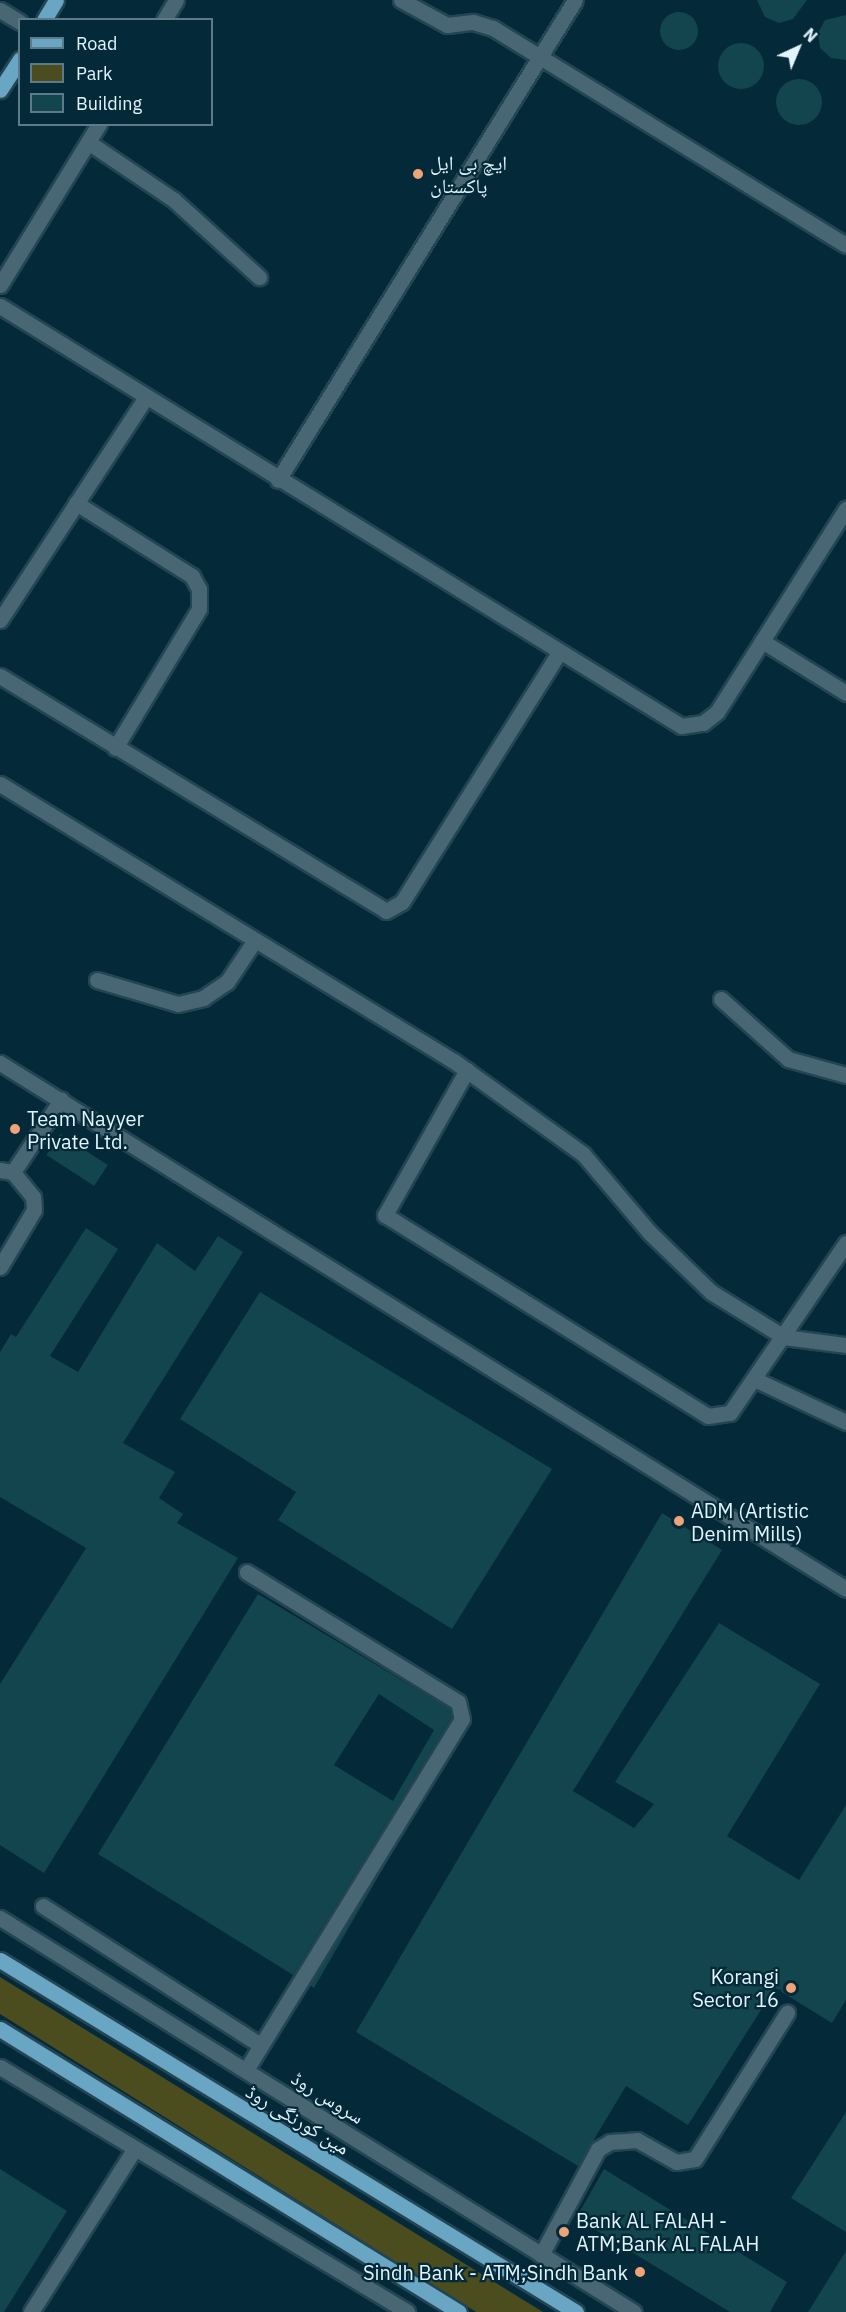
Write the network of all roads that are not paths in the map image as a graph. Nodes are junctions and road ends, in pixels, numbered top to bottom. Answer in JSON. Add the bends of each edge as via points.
{"nodes":[{"id":1,"x":56,"y":0,"type":"edge"},
{"id":2,"x":176,"y":0,"type":"edge"},
{"id":3,"x":401,"y":0,"type":"edge"},
{"id":4,"x":575,"y":0,"type":"edge"},
{"id":5,"x":0,"y":10,"type":"edge"},
{"id":6,"x":45,"y":18,"type":"edge"},
{"id":7,"x":165,"y":18,"type":"edge"},
{"id":8,"x":18,"y":21,"type":"edge"},
{"id":9,"x":540,"y":57,"type":"junction"},
{"id":10,"x":18,"y":61,"type":"edge"},
{"id":11,"x":0,"y":90,"type":"edge"},
{"id":12,"x":98,"y":126,"type":"edge"},
{"id":13,"x":88,"y":142,"type":"junction"},
{"id":14,"x":846,"y":245,"type":"edge"},
{"id":15,"x":259,"y":278,"type":"dead end"},
{"id":16,"x":0,"y":285,"type":"edge"},
{"id":17,"x":0,"y":306,"type":"edge"},
{"id":18,"x":146,"y":397,"type":"junction"},
{"id":19,"x":278,"y":480,"type":"junction"},
{"id":20,"x":76,"y":503,"type":"junction"},
{"id":21,"x":846,"y":509,"type":"edge"},
{"id":22,"x":0,"y":620,"type":"edge"},
{"id":23,"x":762,"y":641,"type":"junction"},
{"id":24,"x":558,"y":654,"type":"junction"},
{"id":25,"x":0,"y":676,"type":"edge"},
{"id":26,"x":846,"y":693,"type":"edge"},
{"id":27,"x":115,"y":748,"type":"junction"},
{"id":28,"x":0,"y":784,"type":"edge"},
{"id":29,"x":255,"y":940,"type":"junction"},
{"id":30,"x":97,"y":980,"type":"dead end"},
{"id":31,"x":721,"y":999,"type":"dead end"},
{"id":32,"x":0,"y":1063,"type":"edge"},
{"id":33,"x":467,"y":1070,"type":"junction"},
{"id":34,"x":846,"y":1075,"type":"edge"},
{"id":35,"x":61,"y":1100,"type":"junction"},
{"id":36,"x":7,"y":1171,"type":"edge"},
{"id":37,"x":846,"y":1243,"type":"edge"},
{"id":38,"x":0,"y":1267,"type":"edge"},
{"id":39,"x":784,"y":1337,"type":"junction"},
{"id":40,"x":846,"y":1345,"type":"edge"},
{"id":41,"x":754,"y":1379,"type":"junction"},
{"id":42,"x":846,"y":1422,"type":"edge"},
{"id":43,"x":247,"y":1572,"type":"dead end"},
{"id":44,"x":846,"y":1589,"type":"edge"},
{"id":45,"x":43,"y":1906,"type":"dead end"},
{"id":46,"x":0,"y":1918,"type":"edge"},
{"id":47,"x":0,"y":1960,"type":"edge"},
{"id":48,"x":787,"y":2013,"type":"dead end"},
{"id":49,"x":0,"y":2029,"type":"edge"},
{"id":50,"x":260,"y":2045,"type":"junction"},
{"id":51,"x":0,"y":2067,"type":"edge"},
{"id":52,"x":246,"y":2070,"type":"junction"},
{"id":53,"x":135,"y":2148,"type":"junction"},
{"id":54,"x":541,"y":2255,"type":"junction"},
{"id":55,"x":31,"y":2312,"type":"edge"},
{"id":56,"x":407,"y":2312,"type":"edge"},
{"id":57,"x":459,"y":2312,"type":"edge"},
{"id":58,"x":576,"y":2312,"type":"edge"},
{"id":59,"x":634,"y":2312,"type":"edge"}],
"edges":[{"from":1,"to":6,"type":"main road"},
{"from":2,"to":7,"type":"street"},
{"from":3,"to":9,"type":"street","via":[[447,25],[483,23]]},
{"from":4,"to":9,"type":"street"},
{"from":5,"to":8,"type":"street"},
{"from":9,"to":14,"type":"street"},
{"from":9,"to":19,"type":"street"},
{"from":10,"to":11,"type":"main road"},
{"from":12,"to":13,"type":"street"},
{"from":13,"to":15,"type":"street","via":[[174,200]]},
{"from":13,"to":16,"type":"street"},
{"from":17,"to":18,"type":"street"},
{"from":18,"to":19,"type":"street"},
{"from":18,"to":20,"type":"street"},
{"from":19,"to":24,"type":"street"},
{"from":20,"to":22,"type":"street"},
{"from":20,"to":27,"type":"street","via":[[192,576],[199,589],[199,609]]},
{"from":21,"to":23,"type":"street"},
{"from":23,"to":24,"type":"street","via":[[717,712],[703,723],[681,726]]},
{"from":23,"to":26,"type":"street"},
{"from":24,"to":27,"type":"street","via":[[402,902],[387,911]]},
{"from":25,"to":27,"type":"street"},
{"from":28,"to":29,"type":"street"},
{"from":29,"to":30,"type":"street","via":[[227,982],[195,1000],[178,1004],[147,998]]},
{"from":29,"to":33,"type":"street"},
{"from":31,"to":34,"type":"street","via":[[788,1059]]},
{"from":32,"to":35,"type":"street"},
{"from":33,"to":39,"type":"street","via":[[589,1160],[650,1233],[711,1292]]},
{"from":33,"to":41,"type":"street","via":[[384,1209],[389,1221],[708,1416],[730,1413]]},
{"from":35,"to":36,"type":"street"},
{"from":35,"to":44,"type":"street"},
{"from":36,"to":38,"type":"street","via":[[33,1197],[34,1210]]},
{"from":37,"to":39,"type":"street"},
{"from":39,"to":40,"type":"street"},
{"from":39,"to":41,"type":"street"},
{"from":41,"to":42,"type":"street"},
{"from":43,"to":50,"type":"street","via":[[458,1702],[462,1719]]},
{"from":45,"to":50,"type":"street"},
{"from":46,"to":52,"type":"street","name":"سروس روڈ"},
{"from":47,"to":58,"type":"main road","name":"مین کورنگی روڈ"},
{"from":48,"to":54,"type":"street","via":[[695,2159],[676,2162],[637,2140],[610,2142],[598,2149]]},
{"from":49,"to":57,"type":"main road"},
{"from":50,"to":52,"type":"street"},
{"from":51,"to":53,"type":"street"},
{"from":52,"to":54,"type":"street","name":"سروس روڈ"},
{"from":53,"to":55,"type":"street"},
{"from":53,"to":56,"type":"street"},
{"from":54,"to":59,"type":"street","name":"سروس روڈ"}]}
